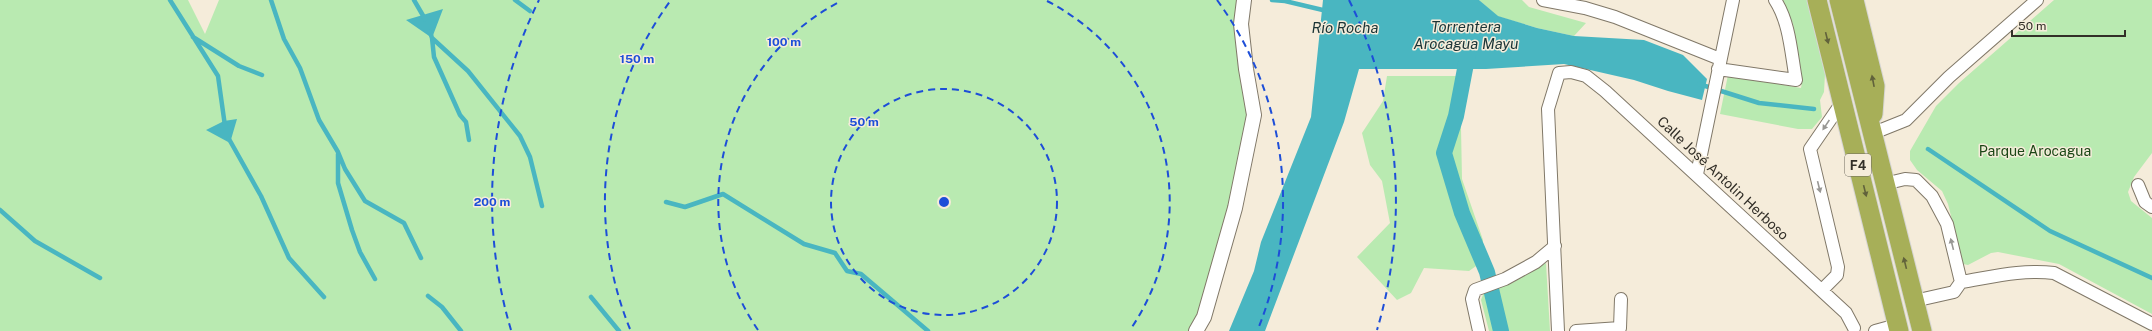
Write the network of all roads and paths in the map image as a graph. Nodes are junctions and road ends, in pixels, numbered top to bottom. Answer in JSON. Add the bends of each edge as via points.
{"nodes":[{"id":1,"x":1244,"y":0,"type":"edge"},
{"id":2,"x":1543,"y":0,"type":"edge"},
{"id":3,"x":1733,"y":0,"type":"edge"},
{"id":4,"x":1775,"y":0,"type":"edge"},
{"id":5,"x":1817,"y":0,"type":"edge"},
{"id":6,"x":1839,"y":0,"type":"edge"},
{"id":7,"x":1854,"y":0,"type":"edge"},
{"id":8,"x":2037,"y":0,"type":"edge"},
{"id":9,"x":1718,"y":70,"type":"junction"},
{"id":10,"x":1843,"y":101,"type":"junction"},
{"id":11,"x":1872,"y":134,"type":"junction"},
{"id":12,"x":1697,"y":174,"type":"junction"},
{"id":13,"x":1884,"y":184,"type":"junction"},
{"id":14,"x":2138,"y":185,"type":"dead end"},
{"id":15,"x":2152,"y":207,"type":"edge"},
{"id":16,"x":1555,"y":246,"type":"junction"},
{"id":17,"x":1961,"y":282,"type":"junction"},
{"id":18,"x":1822,"y":290,"type":"junction"},
{"id":19,"x":1621,"y":300,"type":"dead end"},
{"id":20,"x":1914,"y":301,"type":"junction"},
{"id":21,"x":2152,"y":324,"type":"edge"},
{"id":22,"x":1898,"y":328,"type":"edge"},
{"id":23,"x":1854,"y":330,"type":"edge"},
{"id":24,"x":1196,"y":331,"type":"edge"},
{"id":25,"x":1479,"y":331,"type":"edge"},
{"id":26,"x":1558,"y":331,"type":"edge"},
{"id":27,"x":1576,"y":331,"type":"edge"},
{"id":28,"x":1875,"y":331,"type":"edge"},
{"id":29,"x":1922,"y":331,"type":"edge"}],
"edges":[{"from":1,"to":24,"type":"street","via":[[1241,24],[1254,115],[1235,208],[1204,317]]},
{"from":2,"to":9,"type":"street","via":[[1615,17]]},
{"from":3,"to":9,"type":"street"},
{"from":4,"to":9,"type":"street","via":[[1788,34],[1796,80]]},
{"from":5,"to":10,"type":"highway","number":"F4","one_way":true},
{"from":6,"to":11,"type":"highway","number":"F4"},
{"from":11,"to":7,"type":"highway","number":"F4","one_way":true,"via":[[1874,86]]},
{"from":8,"to":11,"type":"street","via":[[1949,77],[1906,120]]},
{"from":9,"to":12,"type":"street"},
{"from":10,"to":18,"type":"street","one_way":true,"via":[[1810,149],[1838,267],[1837,275]]},
{"from":10,"to":22,"type":"highway","number":"F4","one_way":true},
{"from":11,"to":13,"type":"highway","number":"F4"},
{"from":12,"to":16,"type":"street","name":"Calle José Antolin Herboso","via":[[1586,76],[1571,72],[1559,73],[1548,109]]},
{"from":12,"to":18,"type":"street","name":"Calle José Antolin Herboso"},
{"from":17,"to":13,"type":"street","one_way":true,"via":[[1947,224],[1932,196],[1916,180],[1905,179]]},
{"from":20,"to":13,"type":"highway","number":"F4","one_way":true},
{"from":14,"to":15,"type":"street","via":[[2145,202]]},
{"from":16,"to":25,"type":"street","via":[[1536,262],[1505,279],[1475,290],[1472,299]]},
{"from":16,"to":26,"type":"street"},
{"from":17,"to":20,"type":"street","via":[[1954,292]]},
{"from":17,"to":21,"type":"street","via":[[2022,272],[2054,273]]},
{"from":18,"to":23,"type":"street","name":"Calle José Antolin Herboso","via":[[1846,313]]},
{"from":19,"to":27,"type":"street","via":[[1620,328]]},
{"from":20,"to":29,"type":"highway","number":"F4"},
{"from":22,"to":28,"type":"street"}]}
